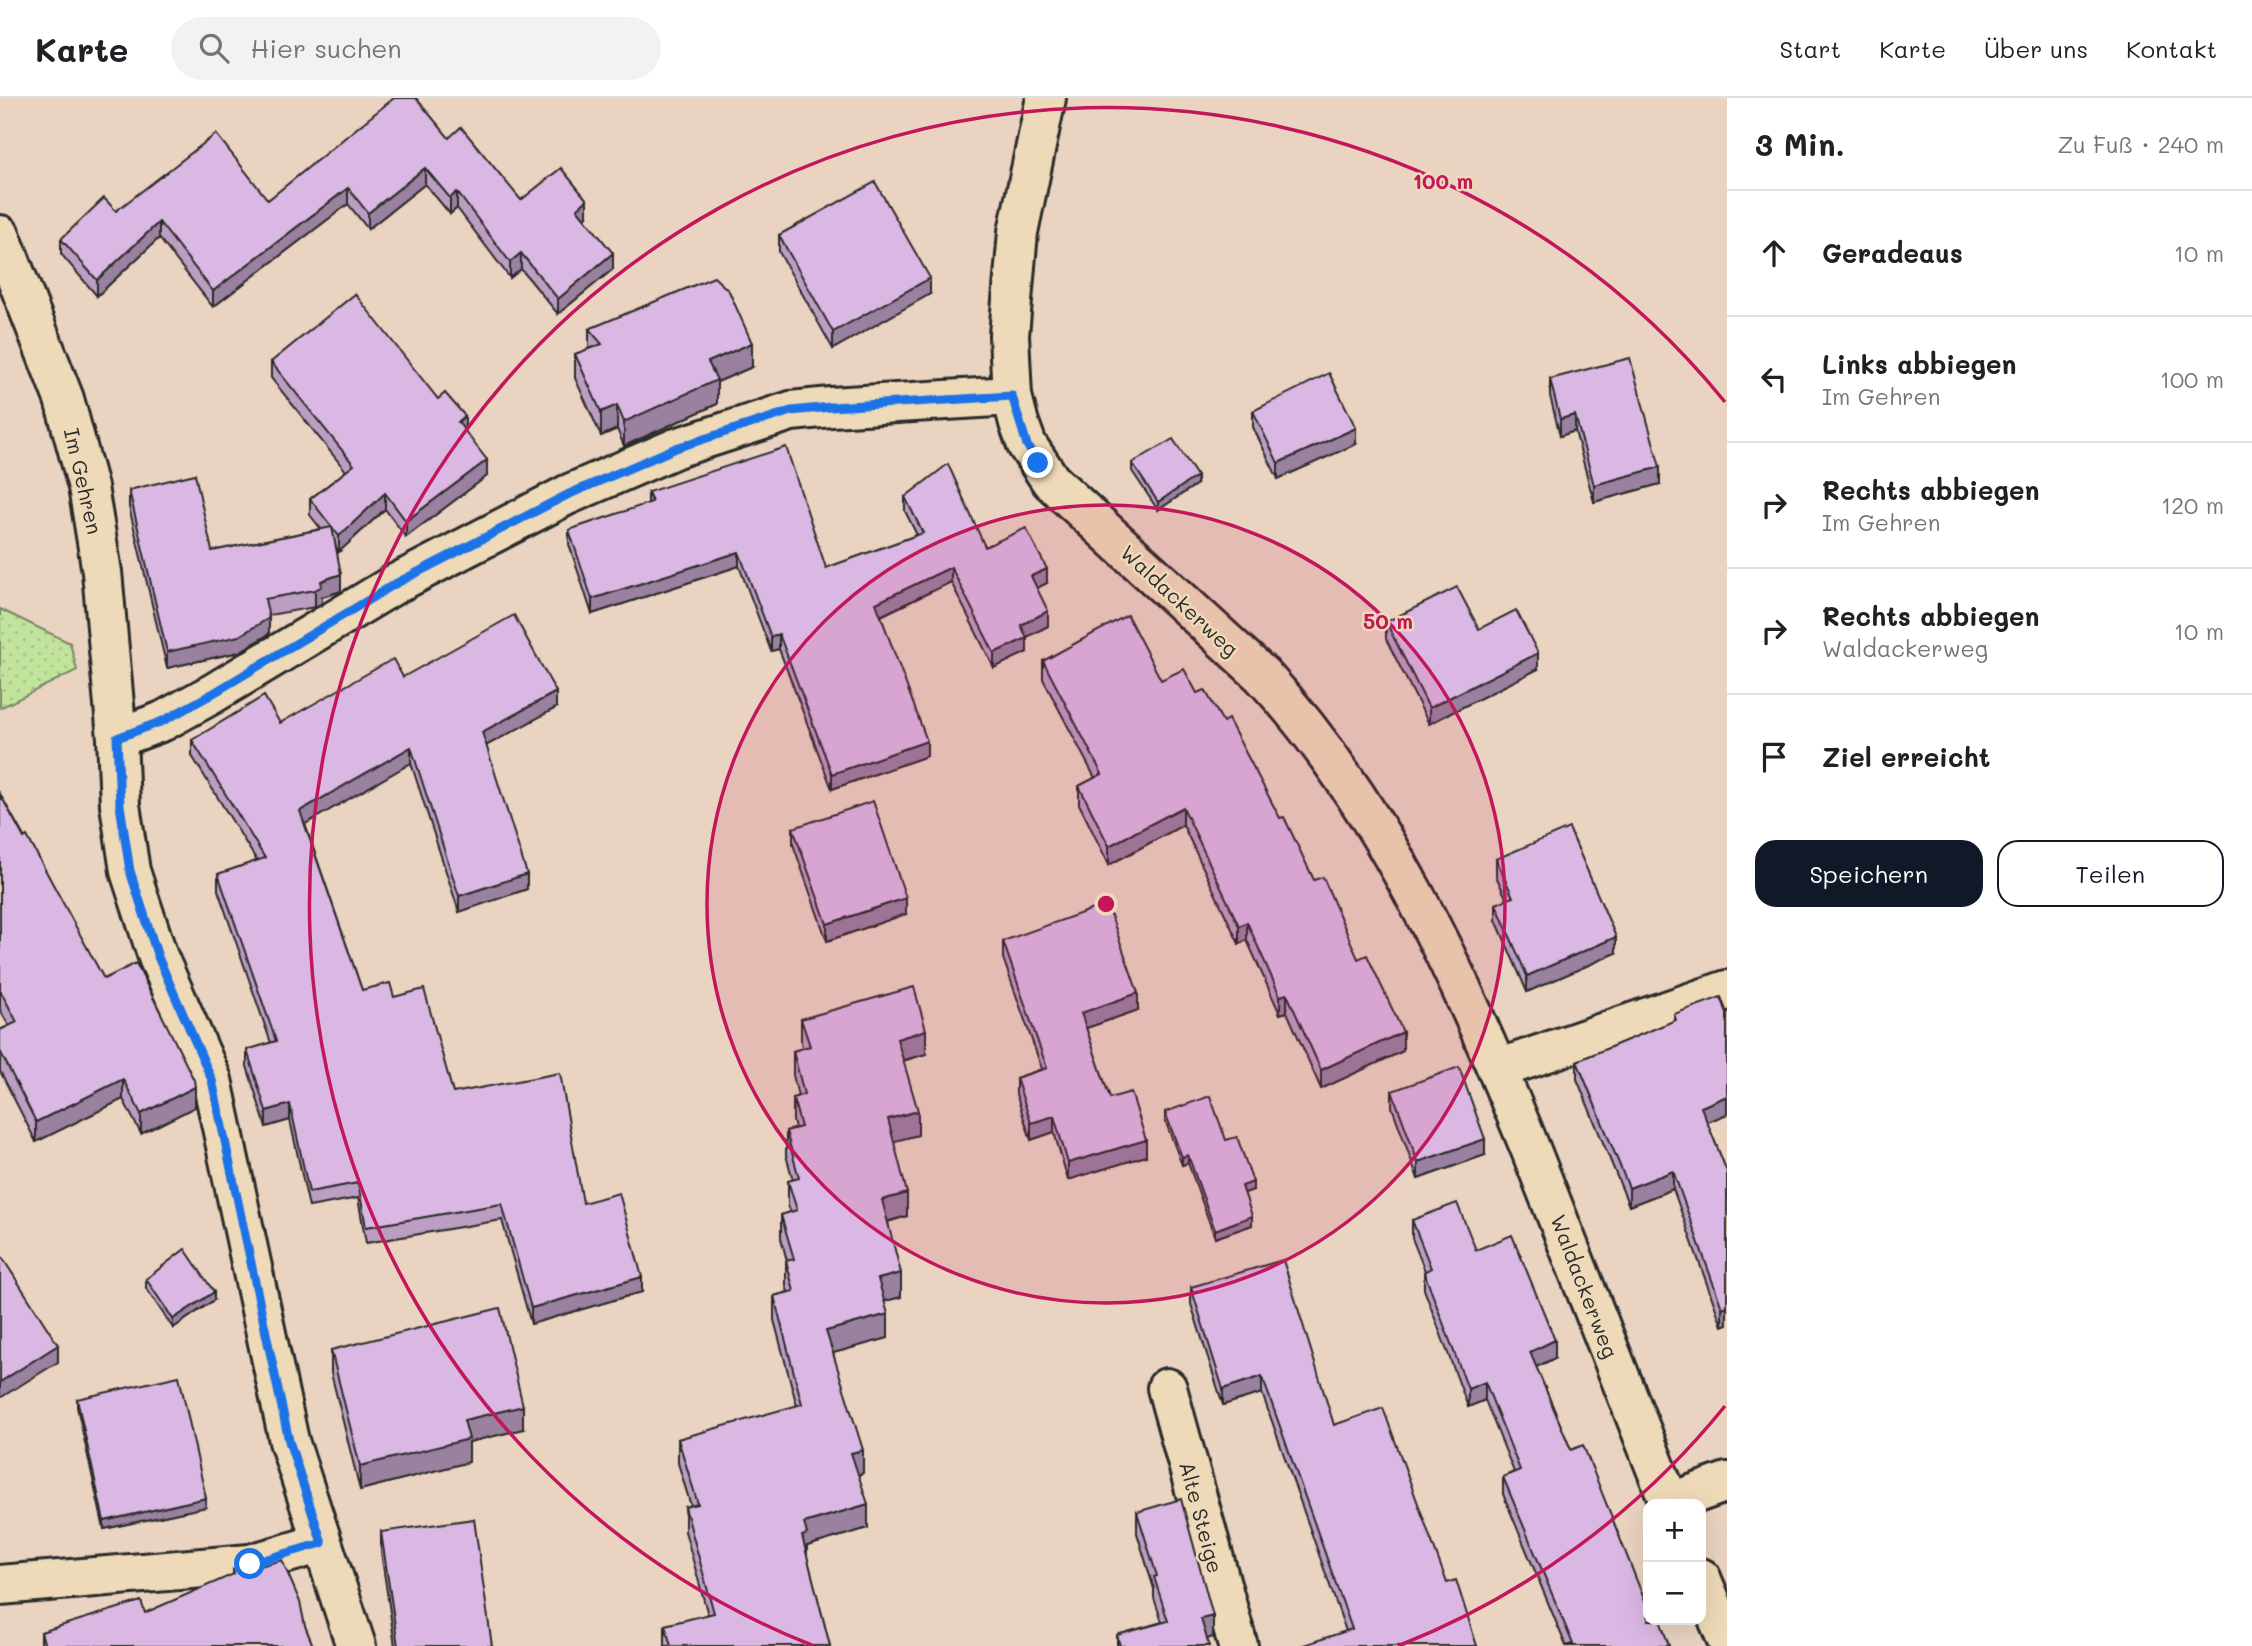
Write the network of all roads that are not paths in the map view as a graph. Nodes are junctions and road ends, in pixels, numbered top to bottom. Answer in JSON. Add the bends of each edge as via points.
{"nodes":[{"id":1,"x":1046,"y":98,"type":"edge"},
{"id":2,"x":0,"y":235,"type":"edge"},
{"id":3,"x":1012,"y":396,"type":"junction"},
{"id":4,"x":117,"y":738,"type":"junction"},
{"id":5,"x":1727,"y":990,"type":"edge"},
{"id":6,"x":1498,"y":1069,"type":"junction"},
{"id":7,"x":1167,"y":1388,"type":"dead end"},
{"id":8,"x":1727,"y":1482,"type":"edge"},
{"id":9,"x":1668,"y":1499,"type":"edge"},
{"id":10,"x":1683,"y":1499,"type":"edge"},
{"id":11,"x":322,"y":1543,"type":"junction"},
{"id":12,"x":0,"y":1585,"type":"edge"},
{"id":13,"x":1706,"y":1590,"type":"edge"},
{"id":14,"x":1727,"y":1640,"type":"edge"},
{"id":15,"x":356,"y":1646,"type":"edge"},
{"id":16,"x":1238,"y":1646,"type":"edge"}],
"edges":[{"from":1,"to":3,"type":"street","name":"Waldackerweg","via":[[1024,195],[1013,273]]},
{"from":2,"to":4,"type":"street","name":"Im Gehren","via":[[61,389],[88,487],[102,572]]},
{"from":3,"to":4,"type":"street","via":[[791,411],[676,448],[567,495],[395,584],[212,694],[163,721]]},
{"from":3,"to":6,"type":"street","name":"Waldackerweg","via":[[1027,445],[1051,481],[1262,676],[1335,768],[1412,891]]},
{"from":4,"to":11,"type":"street","name":"Im Gehren","via":[[120,805],[130,871],[158,957],[212,1080],[286,1428]]},
{"from":5,"to":6,"type":"street"},
{"from":6,"to":9,"type":"street","name":"Waldackerweg"},
{"from":7,"to":16,"type":"street","name":"Alte Steige"},
{"from":8,"to":10,"type":"street","name":"Waldackerweg"},
{"from":11,"to":12,"type":"street","via":[[250,1564]]},
{"from":11,"to":15,"type":"street","name":"Im Gehren"},
{"from":13,"to":14,"type":"street"}]}
